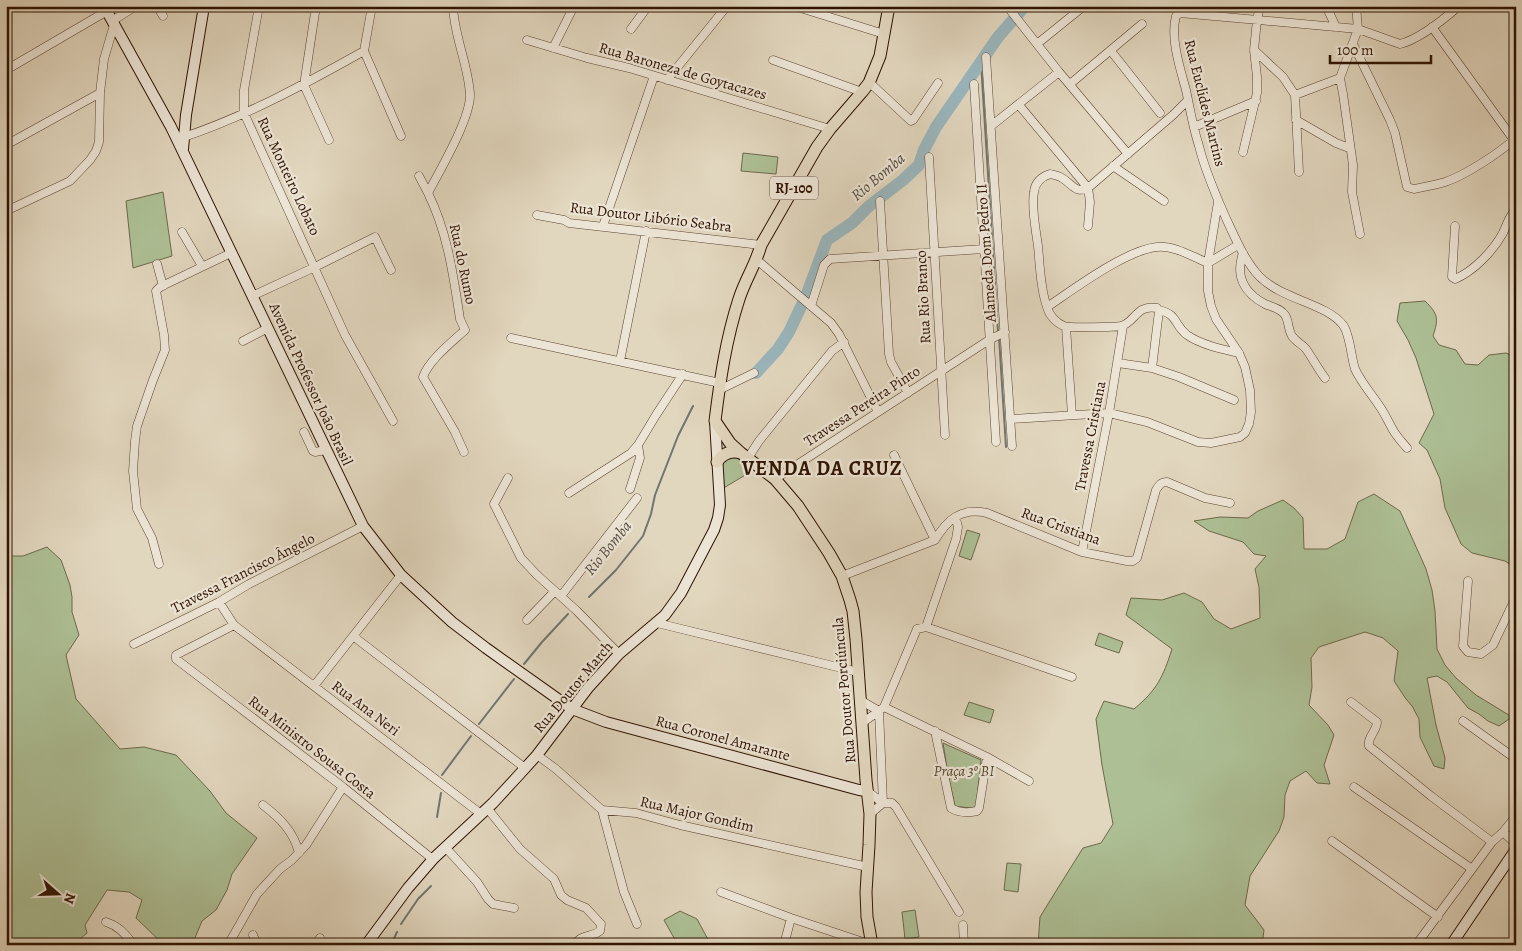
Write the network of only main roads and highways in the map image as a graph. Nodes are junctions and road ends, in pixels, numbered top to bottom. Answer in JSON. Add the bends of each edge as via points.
{"nodes":[{"id":1,"x":204,"y":6,"type":"edge"},
{"id":2,"x":889,"y":6,"type":"edge"},
{"id":3,"x":106,"y":8,"type":"edge"},
{"id":4,"x":186,"y":112,"type":"junction"},
{"id":5,"x":166,"y":117,"type":"junction"},
{"id":6,"x":180,"y":138,"type":"junction"},
{"id":7,"x":715,"y":421,"type":"junction"},
{"id":8,"x":744,"y":455,"type":"junction"},
{"id":9,"x":717,"y":462,"type":"junction"},
{"id":10,"x":572,"y":709,"type":"junction"},
{"id":11,"x":867,"y":790,"type":"junction"},
{"id":12,"x":1516,"y":849,"type":"edge"},
{"id":13,"x":366,"y":945,"type":"edge"},
{"id":14,"x":872,"y":945,"type":"edge"},
{"id":15,"x":1451,"y":945,"type":"edge"}],
"edges":[{"from":1,"to":4,"type":"main road"},
{"from":2,"to":7,"type":"main road","name":"Rua Doutor March","number":"RJ-100","via":[[880,56],[869,82],[817,148],[761,245],[744,285],[719,386]]},
{"from":3,"to":5,"type":"main road"},
{"from":4,"to":5,"type":"main road"},
{"from":4,"to":6,"type":"main road"},
{"from":5,"to":6,"type":"main road"},
{"from":6,"to":10,"type":"main road","name":"Avenida Professor João Brasil","via":[[231,253],[363,526],[401,575],[452,622]]},
{"from":7,"to":8,"type":"main road","name":"Rua Doutor Porciúncula","via":[[727,439]]},
{"from":7,"to":9,"type":"main road","name":"Rua Doutor March","number":"RJ-100"},
{"from":8,"to":9,"type":"main road","via":[[732,451]]},
{"from":8,"to":11,"type":"main road","name":"Rua Doutor Porciúncula","via":[[787,492],[842,576],[853,611]]},
{"from":9,"to":10,"type":"main road","name":"Rua Doutor March","number":"RJ-100","via":[[718,518],[681,593],[665,615],[619,654]]},
{"from":10,"to":11,"type":"main road","name":"Rua Coronel Amarante","via":[[606,722]]},
{"from":10,"to":13,"type":"main road","name":"Rua Doutor March","number":"RJ-100","via":[[525,768],[434,858]]},
{"from":11,"to":14,"type":"main road","name":"Rua Doutor Porciúncula","via":[[870,845],[866,892]]},
{"from":12,"to":15,"type":"main road"}]}
